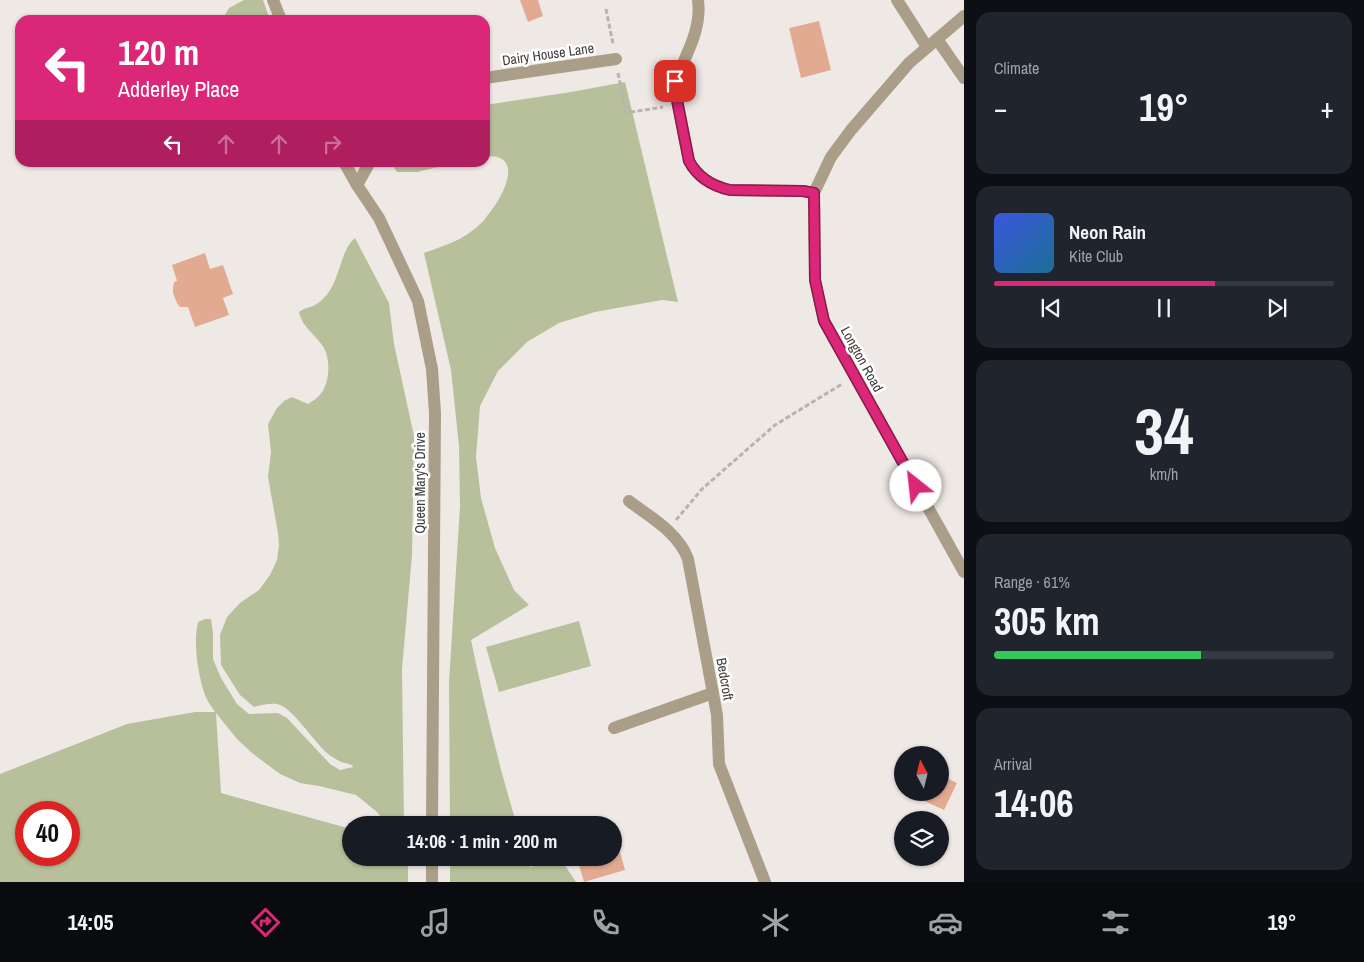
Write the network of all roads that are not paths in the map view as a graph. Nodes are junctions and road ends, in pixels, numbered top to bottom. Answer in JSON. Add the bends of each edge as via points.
{"nodes":[{"id":1,"x":273,"y":0,"type":"edge"},
{"id":2,"x":698,"y":0,"type":"edge"},
{"id":3,"x":897,"y":0,"type":"edge"},
{"id":4,"x":279,"y":15,"type":"edge"},
{"id":5,"x":964,"y":16,"type":"edge"},
{"id":6,"x":932,"y":43,"type":"junction"},
{"id":7,"x":616,"y":59,"type":"road end"},
{"id":8,"x":490,"y":77,"type":"edge"},
{"id":9,"x":964,"y":78,"type":"edge"},
{"id":10,"x":347,"y":167,"type":"edge"},
{"id":11,"x":367,"y":167,"type":"edge"},
{"id":12,"x":357,"y":185,"type":"junction"},
{"id":13,"x":814,"y":193,"type":"junction"},
{"id":14,"x":628,"y":501,"type":"dead end"},
{"id":15,"x":964,"y":572,"type":"edge"},
{"id":16,"x":713,"y":693,"type":"junction"},
{"id":17,"x":614,"y":728,"type":"dead end"},
{"id":18,"x":432,"y":816,"type":"edge"},
{"id":19,"x":432,"y":866,"type":"edge"},
{"id":20,"x":432,"y":882,"type":"edge"},
{"id":21,"x":765,"y":882,"type":"edge"}],
"edges":[{"from":1,"to":4,"type":"street"},
{"from":2,"to":13,"type":"street","via":[[700,11],[696,32],[675,81],[689,161],[694,170],[709,183],[730,190]]},
{"from":3,"to":6,"type":"street"},
{"from":5,"to":6,"type":"street","name":"Longton Road"},
{"from":6,"to":9,"type":"street"},
{"from":6,"to":13,"type":"street","name":"Longton Road","via":[[909,63],[850,130],[831,158]]},
{"from":7,"to":8,"type":"street","name":"Dairy House Lane"},
{"from":10,"to":12,"type":"street","name":"Queen Mary's Drive"},
{"from":11,"to":12,"type":"street"},
{"from":12,"to":18,"type":"street","name":"Queen Mary's Drive","via":[[379,218],[418,301],[432,369],[435,422]]},
{"from":13,"to":15,"type":"street","name":"Longton Road","via":[[815,280],[824,321]]},
{"from":14,"to":16,"type":"street","name":"Bedcroft","via":[[668,531],[684,549]]},
{"from":16,"to":17,"type":"street"},
{"from":16,"to":21,"type":"street","name":"Bedcroft","via":[[719,764]]},
{"from":19,"to":20,"type":"street"}]}
